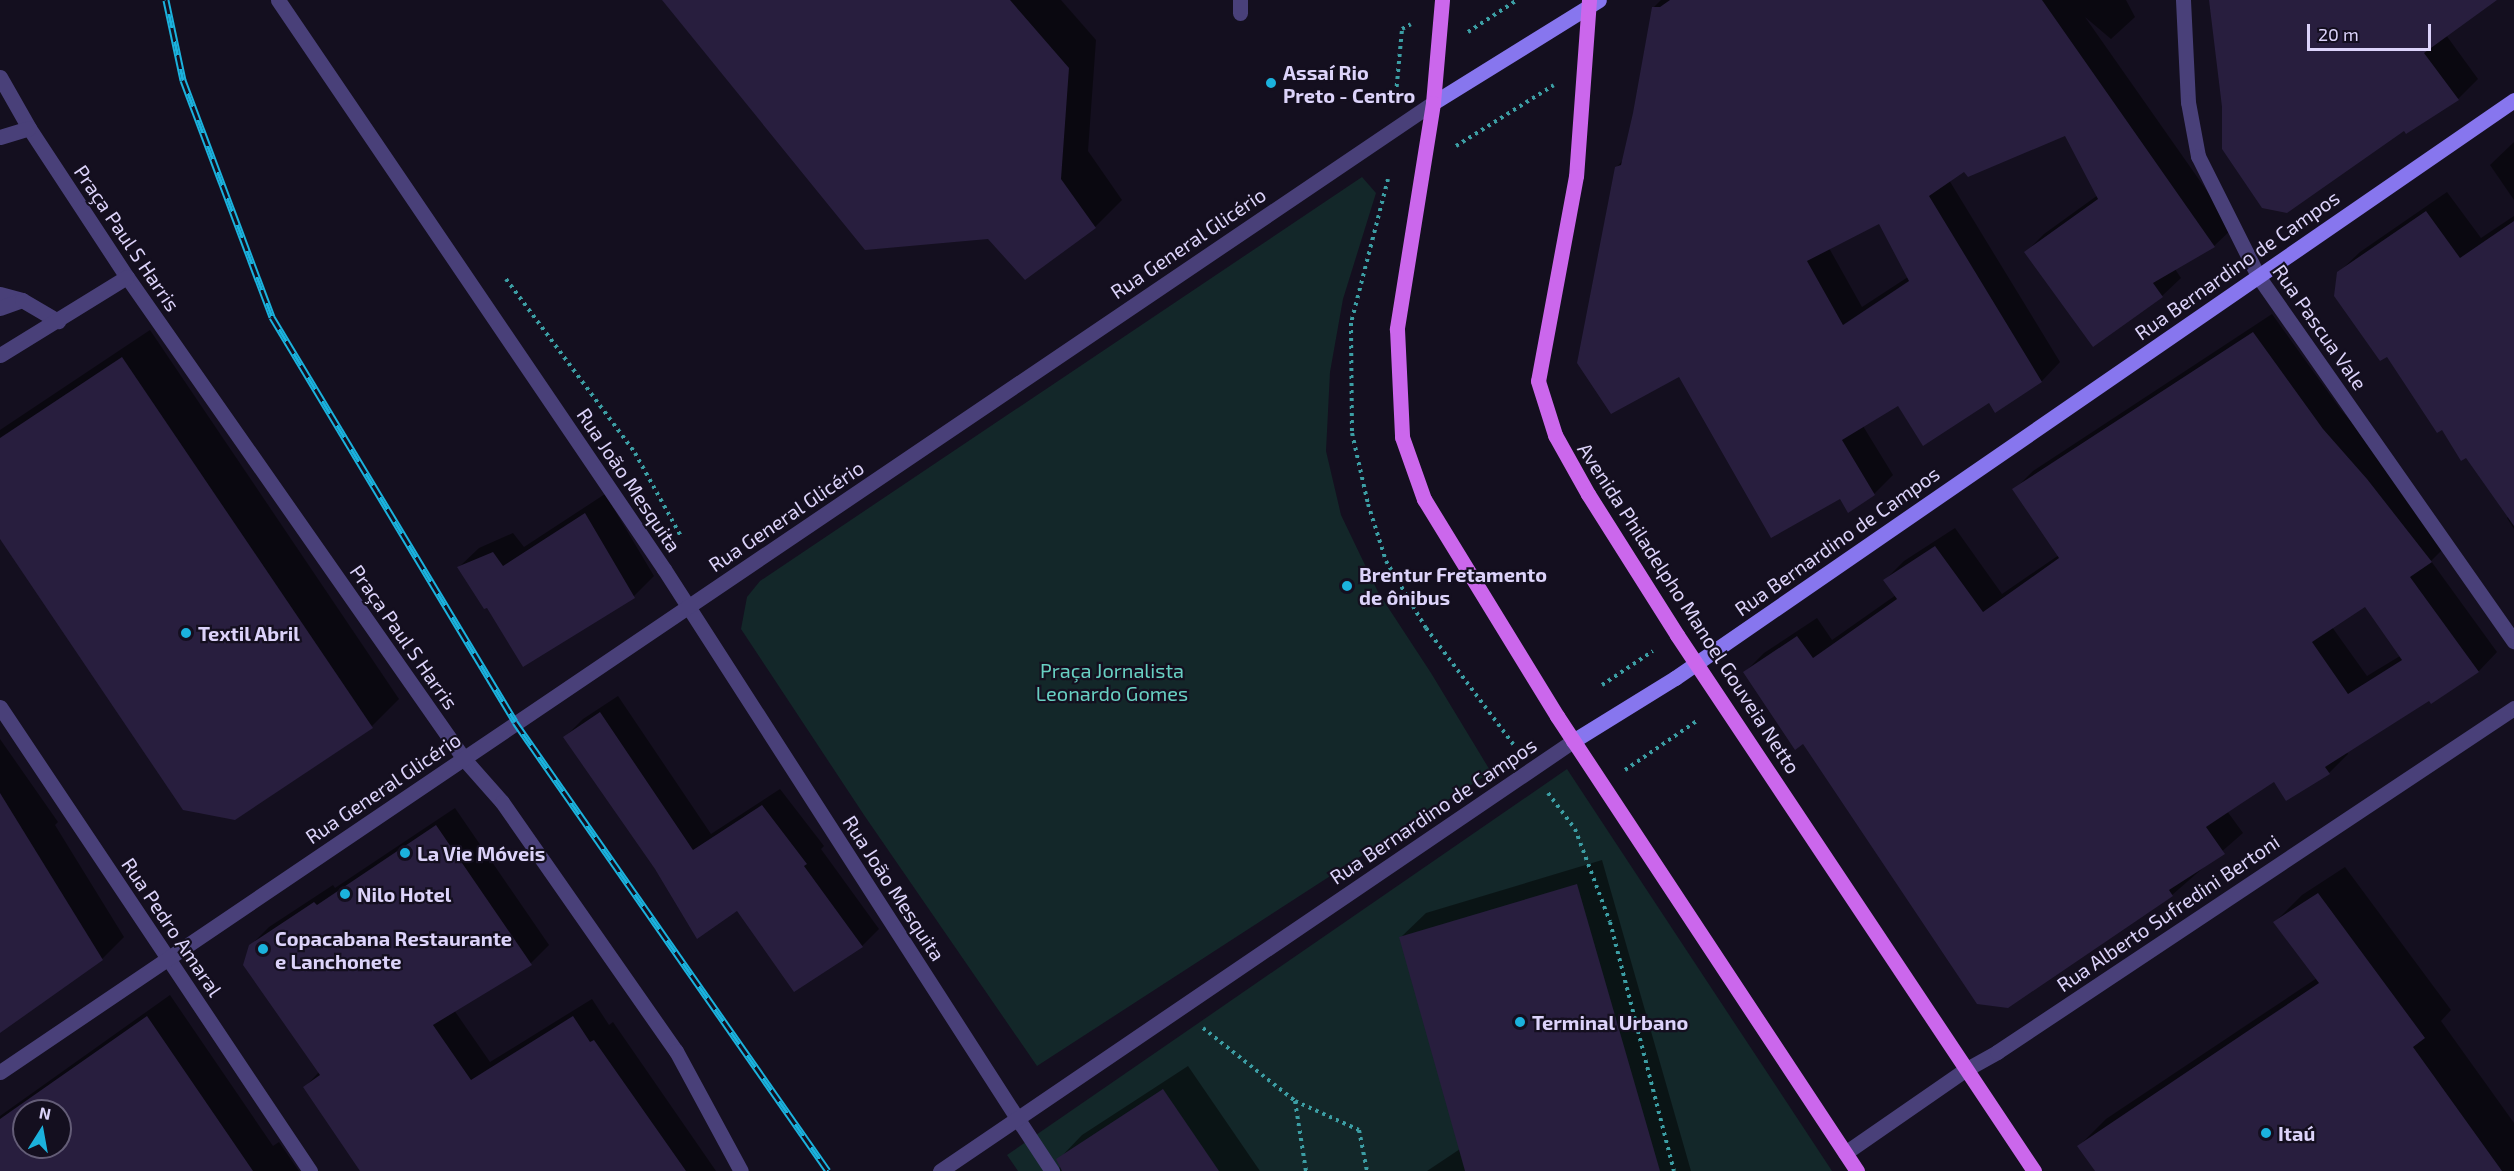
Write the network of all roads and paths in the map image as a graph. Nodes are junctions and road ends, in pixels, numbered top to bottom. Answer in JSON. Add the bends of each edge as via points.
{"nodes":[{"id":1,"x":278,"y":0,"type":"edge"},
{"id":2,"x":1442,"y":0,"type":"edge"},
{"id":3,"x":1517,"y":0,"type":"edge"},
{"id":4,"x":2183,"y":0,"type":"edge"},
{"id":5,"x":1593,"y":2,"type":"edge"},
{"id":6,"x":1437,"y":52,"type":"junction"},
{"id":7,"x":1584,"y":66,"type":"junction"},
{"id":8,"x":0,"y":77,"type":"edge"},
{"id":9,"x":2514,"y":100,"type":"edge"},
{"id":10,"x":1433,"y":103,"type":"junction"},
{"id":11,"x":29,"y":128,"type":"junction"},
{"id":12,"x":0,"y":136,"type":"edge"},
{"id":13,"x":1422,"y":167,"type":"junction"},
{"id":14,"x":2258,"y":276,"type":"junction"},
{"id":15,"x":127,"y":277,"type":"junction"},
{"id":16,"x":0,"y":294,"type":"edge"},
{"id":17,"x":22,"y":300,"type":"junction"},
{"id":18,"x":0,"y":308,"type":"edge"},
{"id":19,"x":58,"y":321,"type":"junction"},
{"id":20,"x":0,"y":355,"type":"edge"},
{"id":21,"x":689,"y":607,"type":"junction"},
{"id":22,"x":1677,"y":635,"type":"junction"},
{"id":23,"x":2514,"y":641,"type":"edge"},
{"id":24,"x":1696,"y":663,"type":"junction"},
{"id":25,"x":1723,"y":702,"type":"junction"},
{"id":26,"x":0,"y":706,"type":"edge"},
{"id":27,"x":2514,"y":708,"type":"edge"},
{"id":28,"x":1557,"y":716,"type":"junction"},
{"id":29,"x":1573,"y":741,"type":"junction"},
{"id":30,"x":464,"y":759,"type":"junction"},
{"id":31,"x":1603,"y":786,"type":"junction"},
{"id":32,"x":168,"y":959,"type":"junction"},
{"id":33,"x":1179,"y":1009,"type":"junction"},
{"id":34,"x":1965,"y":1070,"type":"junction"},
{"id":35,"x":0,"y":1072,"type":"edge"},
{"id":36,"x":1295,"y":1101,"type":"junction"},
{"id":37,"x":1017,"y":1118,"type":"junction"},
{"id":38,"x":1845,"y":1154,"type":"junction"},
{"id":39,"x":310,"y":1171,"type":"edge"},
{"id":40,"x":741,"y":1171,"type":"edge"},
{"id":41,"x":940,"y":1171,"type":"edge"},
{"id":42,"x":1052,"y":1171,"type":"edge"},
{"id":43,"x":1306,"y":1171,"type":"edge"},
{"id":44,"x":1367,"y":1171,"type":"edge"},
{"id":45,"x":1857,"y":1171,"type":"edge"},
{"id":46,"x":2034,"y":1171,"type":"edge"}],
"edges":[{"from":1,"to":21,"type":"street","name":"Rua João Mesquita"},
{"from":2,"to":6,"type":"main road"},
{"from":3,"to":6,"type":"path"},
{"from":4,"to":14,"type":"street","name":"Rua Pascua Vale","via":[[2188,102],[2198,156]]},
{"from":5,"to":7,"type":"main road","name":"Avenida Philadelpho Manoel Gouveia Netto"},
{"from":5,"to":10,"type":"main road","name":"Rua General Glicério"},
{"from":6,"to":10,"type":"main road"},
{"from":7,"to":13,"type":"path"},
{"from":7,"to":22,"type":"main road","name":"Avenida Philadelpho Manoel Gouveia Netto","via":[[1576,176],[1538,381],[1555,435]]},
{"from":8,"to":11,"type":"street","name":"Praça Paul S Harris"},
{"from":9,"to":14,"type":"main road","name":"Rua Bernardino de Campos"},
{"from":10,"to":13,"type":"main road"},
{"from":10,"to":21,"type":"street","name":"Rua General Glicério"},
{"from":11,"to":12,"type":"street"},
{"from":11,"to":15,"type":"street","name":"Praça Paul S Harris"},
{"from":13,"to":28,"type":"main road","via":[[1397,329],[1402,437],[1424,499]]},
{"from":14,"to":23,"type":"street","name":"Rua Pascua Vale"},
{"from":14,"to":24,"type":"main road","name":"Rua Bernardino de Campos"},
{"from":15,"to":19,"type":"street"},
{"from":15,"to":30,"type":"street","name":"Praça Paul S Harris"},
{"from":16,"to":17,"type":"street"},
{"from":17,"to":18,"type":"street"},
{"from":17,"to":19,"type":"street"},
{"from":19,"to":20,"type":"street"},
{"from":21,"to":30,"type":"street","name":"Rua General Glicério"},
{"from":21,"to":37,"type":"street","name":"Rua João Mesquita"},
{"from":22,"to":24,"type":"main road","name":"Avenida Philadelpho Manoel Gouveia Netto"},
{"from":22,"to":28,"type":"path"},
{"from":24,"to":25,"type":"main road","name":"Avenida Philadelpho Manoel Gouveia Netto"},
{"from":24,"to":29,"type":"main road","name":"Rua Bernardino de Campos"},
{"from":25,"to":31,"type":"path"},
{"from":25,"to":34,"type":"main road","name":"Avenida Philadelpho Manoel Gouveia Netto"},
{"from":26,"to":32,"type":"street","name":"Rua Pedro Amaral"},
{"from":27,"to":34,"type":"street","name":"Rua Alberto Sufredini Bertoni"},
{"from":28,"to":29,"type":"main road"},
{"from":29,"to":31,"type":"main road"},
{"from":29,"to":33,"type":"street","name":"Rua Bernardino de Campos"},
{"from":30,"to":32,"type":"street","name":"Rua General Glicério"},
{"from":30,"to":40,"type":"street","name":"Praça Paul S Harris","via":[[502,802],[676,1051]]},
{"from":31,"to":38,"type":"main road"},
{"from":32,"to":35,"type":"street","name":"Rua General Glicério"},
{"from":32,"to":39,"type":"street","name":"Rua Pedro Amaral"},
{"from":33,"to":36,"type":"path"},
{"from":33,"to":37,"type":"street","name":"Rua Bernardino de Campos"},
{"from":34,"to":38,"type":"street","name":"Rua Alberto Sufredini Bertoni"},
{"from":34,"to":46,"type":"main road","name":"Avenida Philadelpho Manoel Gouveia Netto"},
{"from":36,"to":43,"type":"path"},
{"from":36,"to":44,"type":"path","via":[[1359,1130]]},
{"from":37,"to":41,"type":"street","name":"Rua Bernardino de Campos"},
{"from":37,"to":42,"type":"street","name":"Rua João Mesquita"},
{"from":38,"to":45,"type":"main road"}]}
